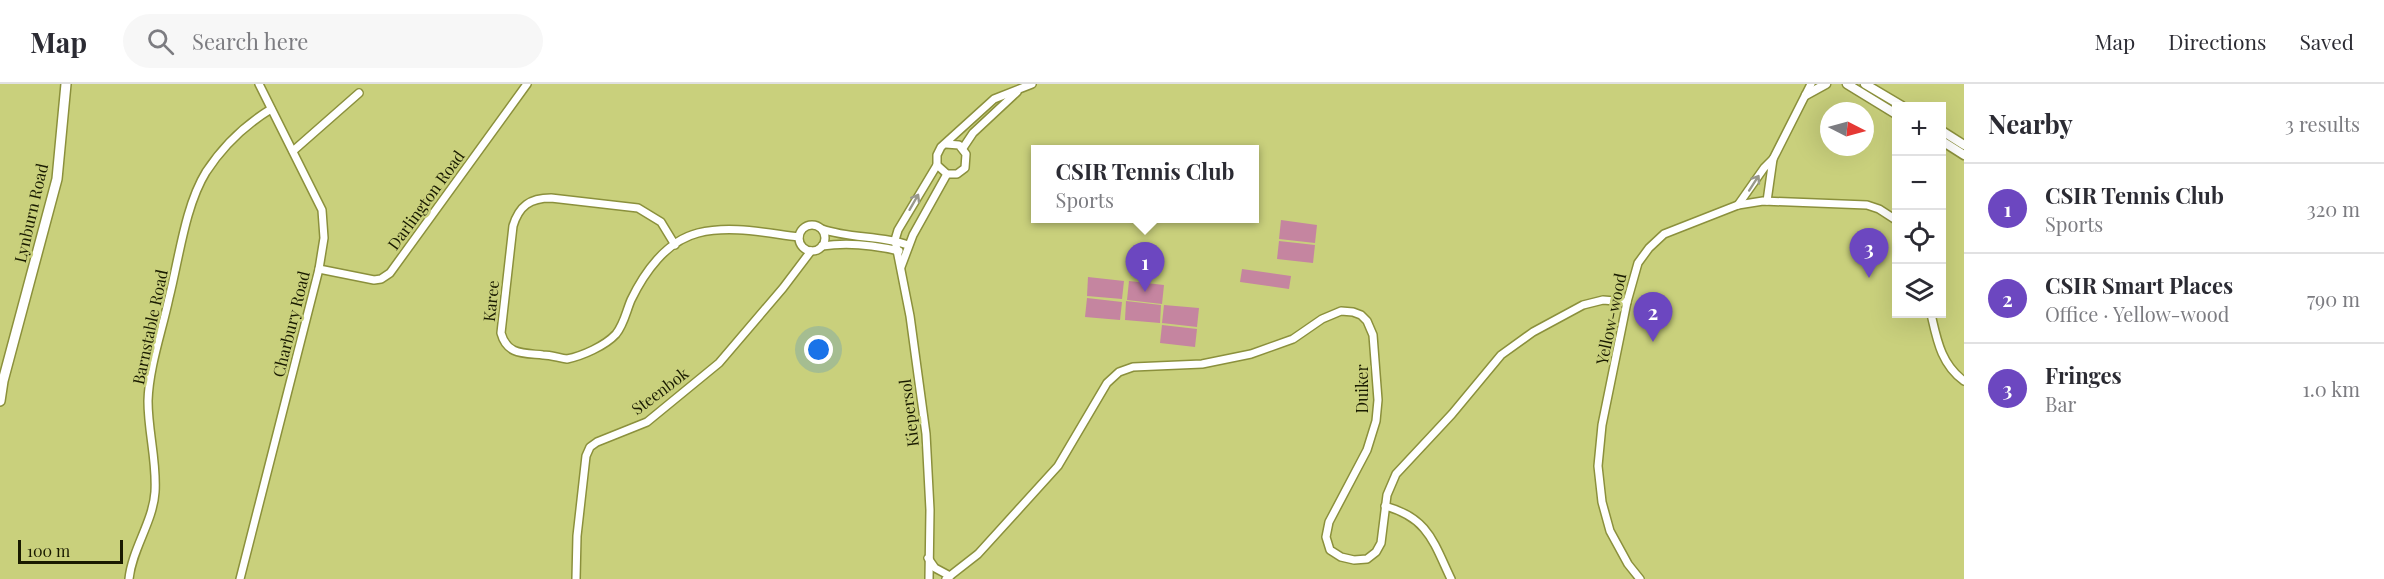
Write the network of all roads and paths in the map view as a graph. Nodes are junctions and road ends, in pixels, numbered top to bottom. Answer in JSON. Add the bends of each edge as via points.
{"nodes":[{"id":1,"x":66,"y":84,"type":"edge"},
{"id":2,"x":259,"y":84,"type":"edge"},
{"id":3,"x":528,"y":84,"type":"edge"},
{"id":4,"x":1032,"y":84,"type":"edge"},
{"id":5,"x":1811,"y":84,"type":"edge"},
{"id":6,"x":1826,"y":84,"type":"edge"},
{"id":7,"x":1838,"y":84,"type":"edge"},
{"id":8,"x":1866,"y":84,"type":"edge"},
{"id":9,"x":1849,"y":86,"type":"edge"},
{"id":10,"x":1019,"y":90,"type":"junction"},
{"id":11,"x":359,"y":93,"type":"dead end"},
{"id":12,"x":1806,"y":95,"type":"junction"},
{"id":13,"x":1895,"y":102,"type":"edge"},
{"id":14,"x":271,"y":109,"type":"junction"},
{"id":15,"x":1892,"y":112,"type":"edge"},
{"id":16,"x":976,"y":113,"type":"junction"},
{"id":17,"x":984,"y":121,"type":"junction"},
{"id":18,"x":1946,"y":134,"type":"edge"},
{"id":19,"x":946,"y":144,"type":"junction"},
{"id":20,"x":1946,"y":144,"type":"edge"},
{"id":21,"x":1964,"y":145,"type":"edge"},
{"id":22,"x":963,"y":148,"type":"junction"},
{"id":23,"x":293,"y":151,"type":"junction"},
{"id":24,"x":1964,"y":155,"type":"edge"},
{"id":25,"x":1773,"y":159,"type":"junction"},
{"id":26,"x":937,"y":165,"type":"junction"},
{"id":27,"x":947,"y":174,"type":"junction"},
{"id":28,"x":1767,"y":201,"type":"junction"},
{"id":29,"x":1738,"y":205,"type":"junction"},
{"id":30,"x":1892,"y":217,"type":"edge"},
{"id":31,"x":822,"y":230,"type":"junction"},
{"id":32,"x":799,"y":237,"type":"junction"},
{"id":33,"x":895,"y":240,"type":"junction"},
{"id":34,"x":675,"y":245,"type":"junction"},
{"id":35,"x":802,"y":246,"type":"junction"},
{"id":36,"x":822,"y":246,"type":"junction"},
{"id":37,"x":906,"y":248,"type":"junction"},
{"id":38,"x":895,"y":250,"type":"junction"},
{"id":39,"x":811,"y":251,"type":"junction"},
{"id":40,"x":799,"y":267,"type":"junction"},
{"id":41,"x":901,"y":267,"type":"junction"},
{"id":42,"x":319,"y":269,"type":"junction"},
{"id":43,"x":1626,"y":302,"type":"junction"},
{"id":44,"x":1932,"y":318,"type":"edge"},
{"id":45,"x":1964,"y":381,"type":"edge"},
{"id":46,"x":2,"y":384,"type":"edge"},
{"id":47,"x":0,"y":401,"type":"edge"},
{"id":48,"x":1385,"y":506,"type":"junction"},
{"id":49,"x":928,"y":558,"type":"junction"},
{"id":50,"x":948,"y":577,"type":"edge"},
{"id":51,"x":129,"y":579,"type":"edge"},
{"id":52,"x":240,"y":579,"type":"edge"},
{"id":53,"x":576,"y":579,"type":"edge"},
{"id":54,"x":929,"y":579,"type":"edge"},
{"id":55,"x":1451,"y":579,"type":"edge"},
{"id":56,"x":1640,"y":579,"type":"edge"}],
"edges":[{"from":1,"to":46,"type":"main road","name":"Lynburn Road","via":[[57,179]]},
{"from":2,"to":14,"type":"street","name":"Charbury Road"},
{"from":3,"to":42,"type":"street","name":"Darlington Road","via":[[390,273],[374,280]]},
{"from":4,"to":10,"type":"street"},
{"from":5,"to":12,"type":"street"},
{"from":6,"to":12,"type":"street"},
{"from":7,"to":9,"type":"street"},
{"from":8,"to":13,"type":"street"},
{"from":9,"to":15,"type":"street"},
{"from":10,"to":16,"type":"street","via":[[994,99]]},
{"from":10,"to":17,"type":"street"},
{"from":11,"to":23,"type":"street"},
{"from":12,"to":25,"type":"street"},
{"from":14,"to":23,"type":"street","name":"Charbury Road"},
{"from":14,"to":51,"type":"street","name":"Barnstable Road","via":[[222,148],[201,181],[191,208],[148,400],[155,494]]},
{"from":16,"to":17,"type":"street"},
{"from":16,"to":19,"type":"street"},
{"from":17,"to":22,"type":"street"},
{"from":18,"to":21,"type":"street"},
{"from":19,"to":22,"type":"street"},
{"from":19,"to":26,"type":"street","via":[[936,155]]},
{"from":20,"to":24,"type":"street"},
{"from":22,"to":27,"type":"street","via":[[965,168],[957,174]]},
{"from":23,"to":42,"type":"street","name":"Charbury Road","via":[[322,210],[324,237]]},
{"from":25,"to":28,"type":"street"},
{"from":29,"to":25,"type":"street","one_way":true},
{"from":26,"to":27,"type":"street"},
{"from":33,"to":26,"type":"street","one_way":true},
{"from":27,"to":37,"type":"street"},
{"from":28,"to":29,"type":"street","name":"Yellow-wood"},
{"from":28,"to":30,"type":"street","name":"Yellow-wood","via":[[1867,206]]},
{"from":29,"to":43,"type":"street","name":"Yellow-wood","via":[[1674,229],[1657,240],[1638,263]]},
{"from":31,"to":32,"type":"street","via":[[817,225],[807,225]]},
{"from":31,"to":33,"type":"street","via":[[858,238]]},
{"from":31,"to":36,"type":"street"},
{"from":32,"to":34,"type":"street","name":"Karee","via":[[715,230],[685,237]]},
{"from":32,"to":35,"type":"street"},
{"from":33,"to":37,"type":"street"},
{"from":33,"to":38,"type":"street"},
{"from":34,"to":34,"type":"street","name":"Karee","via":[[661,222],[638,208],[551,198],[525,204],[513,226],[503,341],[514,351],[567,359],[597,347],[615,335],[648,270]]},
{"from":35,"to":39,"type":"street"},
{"from":35,"to":40,"type":"street"},
{"from":36,"to":38,"type":"street","via":[[860,244]]},
{"from":36,"to":39,"type":"street"},
{"from":37,"to":38,"type":"street"},
{"from":37,"to":41,"type":"street"},
{"from":38,"to":41,"type":"street"},
{"from":39,"to":40,"type":"street"},
{"from":40,"to":53,"type":"street","name":"Steenbok","via":[[730,350],[685,392],[647,422],[590,447],[577,536]]},
{"from":41,"to":49,"type":"street","name":"Kiepersol","via":[[926,434]]},
{"from":42,"to":52,"type":"street","name":"Charbury Road"},
{"from":43,"to":48,"type":"street","name":"Duiker","via":[[1603,300],[1583,305],[1501,355],[1452,414],[1403,463],[1390,485]]},
{"from":43,"to":56,"type":"street","name":"Yellow-wood","via":[[1599,438],[1598,466],[1602,502],[1611,531]]},
{"from":44,"to":45,"type":"street","via":[[1944,358]]},
{"from":46,"to":47,"type":"main road","name":"Lynburn Road"},
{"from":48,"to":50,"type":"street","name":"Duiker","via":[[1381,543],[1374,555],[1365,560],[1350,560],[1330,550],[1327,527],[1367,450],[1378,400],[1373,335],[1360,315],[1341,311],[1293,339],[1251,354],[1202,364],[1133,367],[1119,372],[1107,383],[1058,466],[978,554]]},
{"from":48,"to":55,"type":"street","via":[[1419,521]]},
{"from":49,"to":50,"type":"street"},
{"from":49,"to":54,"type":"street","name":"Kiepersol"}]}
